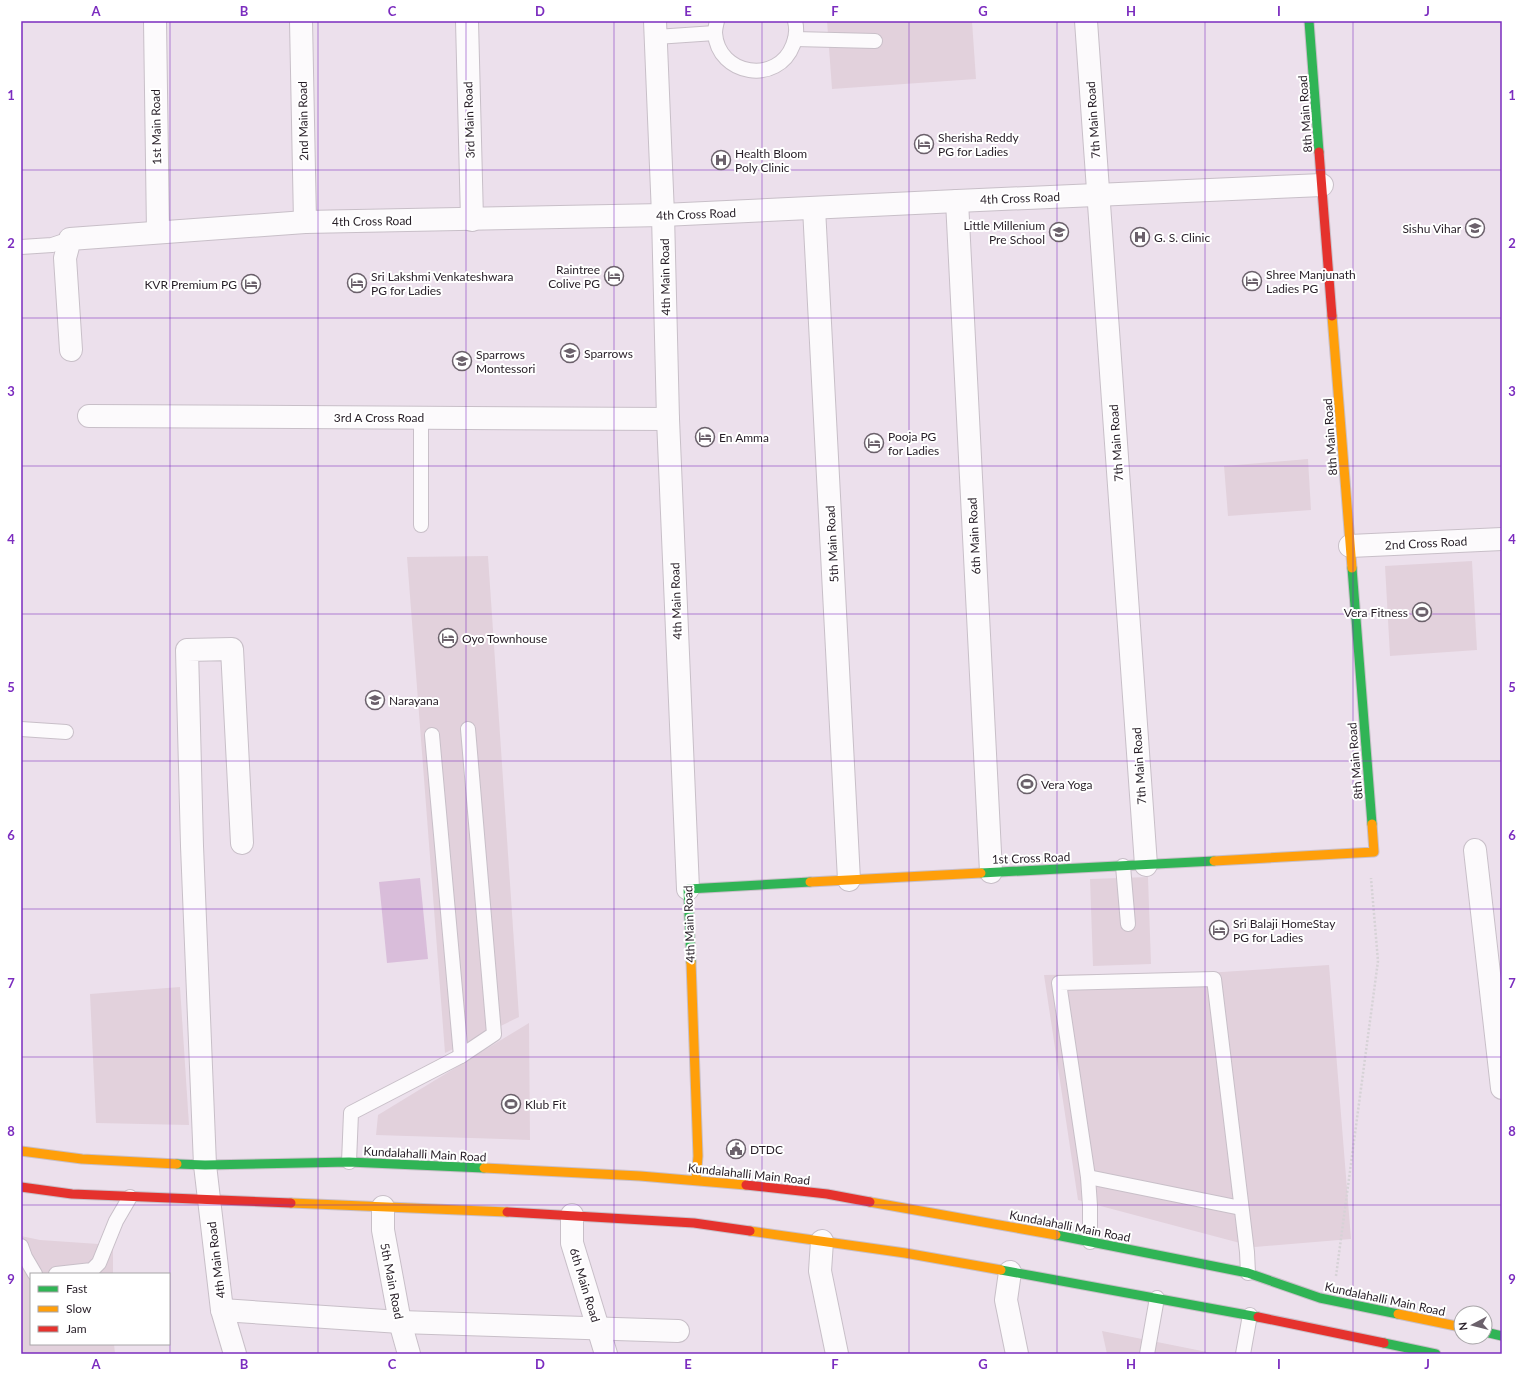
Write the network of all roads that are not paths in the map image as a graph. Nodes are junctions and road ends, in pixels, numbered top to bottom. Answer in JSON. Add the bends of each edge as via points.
{"nodes":[{"id":1,"x":155,"y":21,"type":"edge"},
{"id":2,"x":301,"y":21,"type":"edge"},
{"id":3,"x":467,"y":21,"type":"edge"},
{"id":4,"x":795,"y":21,"type":"edge"},
{"id":5,"x":1086,"y":21,"type":"edge"},
{"id":6,"x":1309,"y":21,"type":"edge"},
{"id":7,"x":716,"y":27,"type":"edge"},
{"id":8,"x":656,"y":29,"type":"edge"},
{"id":9,"x":795,"y":39,"type":"junction"},
{"id":10,"x":874,"y":41,"type":"dead end"},
{"id":11,"x":1322,"y":185,"type":"junction"},
{"id":12,"x":1098,"y":195,"type":"junction"},
{"id":13,"x":957,"y":200,"type":"junction"},
{"id":14,"x":814,"y":208,"type":"junction"},
{"id":15,"x":663,"y":215,"type":"junction"},
{"id":16,"x":472,"y":220,"type":"junction"},
{"id":17,"x":305,"y":222,"type":"junction"},
{"id":18,"x":158,"y":232,"type":"junction"},
{"id":19,"x":70,"y":239,"type":"junction"},
{"id":20,"x":21,"y":247,"type":"edge"},
{"id":21,"x":71,"y":350,"type":"dead end"},
{"id":22,"x":89,"y":416,"type":"dead end"},
{"id":23,"x":420,"y":417,"type":"junction"},
{"id":24,"x":668,"y":419,"type":"junction"},
{"id":25,"x":422,"y":525,"type":"dead end"},
{"id":26,"x":1502,"y":539,"type":"edge"},
{"id":27,"x":1350,"y":546,"type":"junction"},
{"id":28,"x":21,"y":728,"type":"edge"},
{"id":29,"x":468,"y":729,"type":"dead end"},
{"id":30,"x":66,"y":732,"type":"dead end"},
{"id":31,"x":432,"y":735,"type":"dead end"},
{"id":32,"x":242,"y":843,"type":"dead end"},
{"id":33,"x":1475,"y":850,"type":"dead end"},
{"id":34,"x":1374,"y":852,"type":"joint"},
{"id":35,"x":1146,"y":865,"type":"junction"},
{"id":36,"x":1123,"y":866,"type":"junction"},
{"id":37,"x":991,"y":872,"type":"junction"},
{"id":38,"x":849,"y":880,"type":"junction"},
{"id":39,"x":688,"y":889,"type":"junction"},
{"id":40,"x":1128,"y":924,"type":"dead end"},
{"id":41,"x":461,"y":1056,"type":"junction"},
{"id":42,"x":1502,"y":1088,"type":"edge"},
{"id":43,"x":21,"y":1150,"type":"edge"},
{"id":44,"x":349,"y":1162,"type":"junction"},
{"id":45,"x":205,"y":1165,"type":"junction"},
{"id":46,"x":1088,"y":1177,"type":"junction"},
{"id":47,"x":696,"y":1180,"type":"junction"},
{"id":48,"x":21,"y":1188,"type":"edge"},
{"id":49,"x":130,"y":1197,"type":"junction"},
{"id":50,"x":208,"y":1200,"type":"junction"},
{"id":51,"x":383,"y":1207,"type":"junction"},
{"id":52,"x":1241,"y":1208,"type":"junction"},
{"id":53,"x":572,"y":1215,"type":"junction"},
{"id":54,"x":822,"y":1241,"type":"junction"},
{"id":55,"x":1090,"y":1242,"type":"junction"},
{"id":56,"x":21,"y":1246,"type":"edge"},
{"id":57,"x":1010,"y":1272,"type":"junction"},
{"id":58,"x":34,"y":1273,"type":"edge"},
{"id":59,"x":65,"y":1273,"type":"edge"},
{"id":60,"x":1248,"y":1273,"type":"junction"},
{"id":61,"x":1157,"y":1298,"type":"junction"},
{"id":62,"x":222,"y":1310,"type":"junction"},
{"id":63,"x":1250,"y":1315,"type":"junction"},
{"id":64,"x":400,"y":1322,"type":"junction"},
{"id":65,"x":1453,"y":1325,"type":"edge"},
{"id":66,"x":599,"y":1329,"type":"junction"},
{"id":67,"x":678,"y":1331,"type":"dead end"},
{"id":68,"x":235,"y":1354,"type":"edge"},
{"id":69,"x":409,"y":1354,"type":"edge"},
{"id":70,"x":606,"y":1354,"type":"edge"},
{"id":71,"x":837,"y":1354,"type":"edge"},
{"id":72,"x":1017,"y":1354,"type":"edge"},
{"id":73,"x":1148,"y":1354,"type":"edge"},
{"id":74,"x":1243,"y":1354,"type":"edge"},
{"id":75,"x":1436,"y":1354,"type":"edge"}],
"edges":[{"from":1,"to":18,"type":"street","name":"1st Main Road"},
{"from":2,"to":17,"type":"street","name":"2nd Main Road"},
{"from":3,"to":16,"type":"street","name":"3rd Main Road"},
{"from":4,"to":9,"type":"lane"},
{"from":5,"to":12,"type":"street","name":"7th Main Road"},
{"from":6,"to":11,"type":"main road","name":"8th Main Road"},
{"from":7,"to":8,"type":"lane"},
{"from":7,"to":9,"type":"lane","via":[[718,46],[725,57],[734,65],[759,72],[783,61],[791,51]]},
{"from":8,"to":15,"type":"street","name":"4th Main Road"},
{"from":9,"to":10,"type":"lane"},
{"from":11,"to":12,"type":"street","name":"4th Cross Road"},
{"from":11,"to":27,"type":"main road","name":"8th Main Road"},
{"from":12,"to":13,"type":"street","name":"4th Cross Road"},
{"from":12,"to":35,"type":"street","name":"7th Main Road"},
{"from":13,"to":14,"type":"street","name":"4th Cross Road"},
{"from":13,"to":37,"type":"street","name":"6th Main Road"},
{"from":14,"to":15,"type":"street","name":"4th Cross Road"},
{"from":14,"to":38,"type":"street","name":"5th Main Road"},
{"from":15,"to":16,"type":"street","name":"4th Cross Road"},
{"from":15,"to":24,"type":"street","name":"4th Main Road"},
{"from":16,"to":17,"type":"street","name":"4th Cross Road"},
{"from":17,"to":18,"type":"street","name":"4th Cross Road"},
{"from":18,"to":19,"type":"street","name":"4th Cross Road"},
{"from":19,"to":20,"type":"lane","via":[[52,245]]},
{"from":19,"to":21,"type":"street","via":[[65,258]]},
{"from":22,"to":23,"type":"street","name":"3rd A Cross Road"},
{"from":23,"to":24,"type":"street","name":"3rd A Cross Road"},
{"from":23,"to":25,"type":"lane"},
{"from":24,"to":39,"type":"street","name":"4th Main Road"},
{"from":26,"to":27,"type":"street","name":"2nd Cross Road"},
{"from":27,"to":34,"type":"main road","name":"8th Main Road"},
{"from":28,"to":30,"type":"lane"},
{"from":29,"to":41,"type":"lane","via":[[494,1034]]},
{"from":31,"to":41,"type":"lane"},
{"from":32,"to":45,"type":"street","name":"4th Main Road","via":[[232,649],[187,650]]},
{"from":33,"to":42,"type":"street"},
{"from":34,"to":35,"type":"main road","name":"1st Cross Road"},
{"from":35,"to":36,"type":"main road","name":"1st Cross Road"},
{"from":36,"to":37,"type":"main road","name":"1st Cross Road"},
{"from":36,"to":40,"type":"lane"},
{"from":37,"to":38,"type":"main road","name":"1st Cross Road"},
{"from":38,"to":39,"type":"main road","name":"1st Cross Road"},
{"from":39,"to":47,"type":"main road","name":"4th Main Road","via":[[698,1156]]},
{"from":41,"to":44,"type":"lane","via":[[352,1113]]},
{"from":43,"to":45,"type":"main road","name":"Kundalahalli Main Road","via":[[82,1159]]},
{"from":44,"to":45,"type":"main road","name":"Kundalahalli Main Road"},
{"from":44,"to":47,"type":"main road","name":"Kundalahalli Main Road"},
{"from":45,"to":50,"type":"street","name":"4th Main Road"},
{"from":46,"to":52,"type":"lane"},
{"from":46,"to":52,"type":"lane","via":[[1059,983],[1214,979]]},
{"from":46,"to":55,"type":"lane"},
{"from":47,"to":55,"type":"main road","name":"Kundalahalli Main Road","via":[[827,1194]]},
{"from":48,"to":49,"type":"main road"},
{"from":49,"to":50,"type":"main road"},
{"from":49,"to":59,"type":"lane","via":[[116,1221],[99,1263],[92,1270]]},
{"from":50,"to":51,"type":"main road"},
{"from":50,"to":62,"type":"street","name":"4th Main Road"},
{"from":51,"to":53,"type":"main road"},
{"from":51,"to":64,"type":"street","name":"5th Main Road","via":[[383,1230]]},
{"from":52,"to":60,"type":"lane"},
{"from":53,"to":54,"type":"main road","via":[[694,1223]]},
{"from":53,"to":66,"type":"street","name":"6th Main Road","via":[[572,1243]]},
{"from":54,"to":57,"type":"main road"},
{"from":54,"to":71,"type":"street","via":[[820,1271]]},
{"from":55,"to":60,"type":"main road","name":"Kundalahalli Main Road"},
{"from":56,"to":58,"type":"lane"},
{"from":57,"to":61,"type":"main road"},
{"from":57,"to":72,"type":"street","via":[[1006,1300]]},
{"from":60,"to":65,"type":"main road","name":"Kundalahalli Main Road","via":[[1320,1298]]},
{"from":61,"to":63,"type":"main road"},
{"from":61,"to":73,"type":"lane"},
{"from":62,"to":64,"type":"street"},
{"from":62,"to":68,"type":"street","name":"4th Main Road"},
{"from":63,"to":74,"type":"lane"},
{"from":63,"to":75,"type":"main road"},
{"from":64,"to":66,"type":"street"},
{"from":64,"to":69,"type":"street","name":"5th Main Road"},
{"from":66,"to":67,"type":"street"},
{"from":66,"to":70,"type":"street","name":"6th Main Road"}]}
